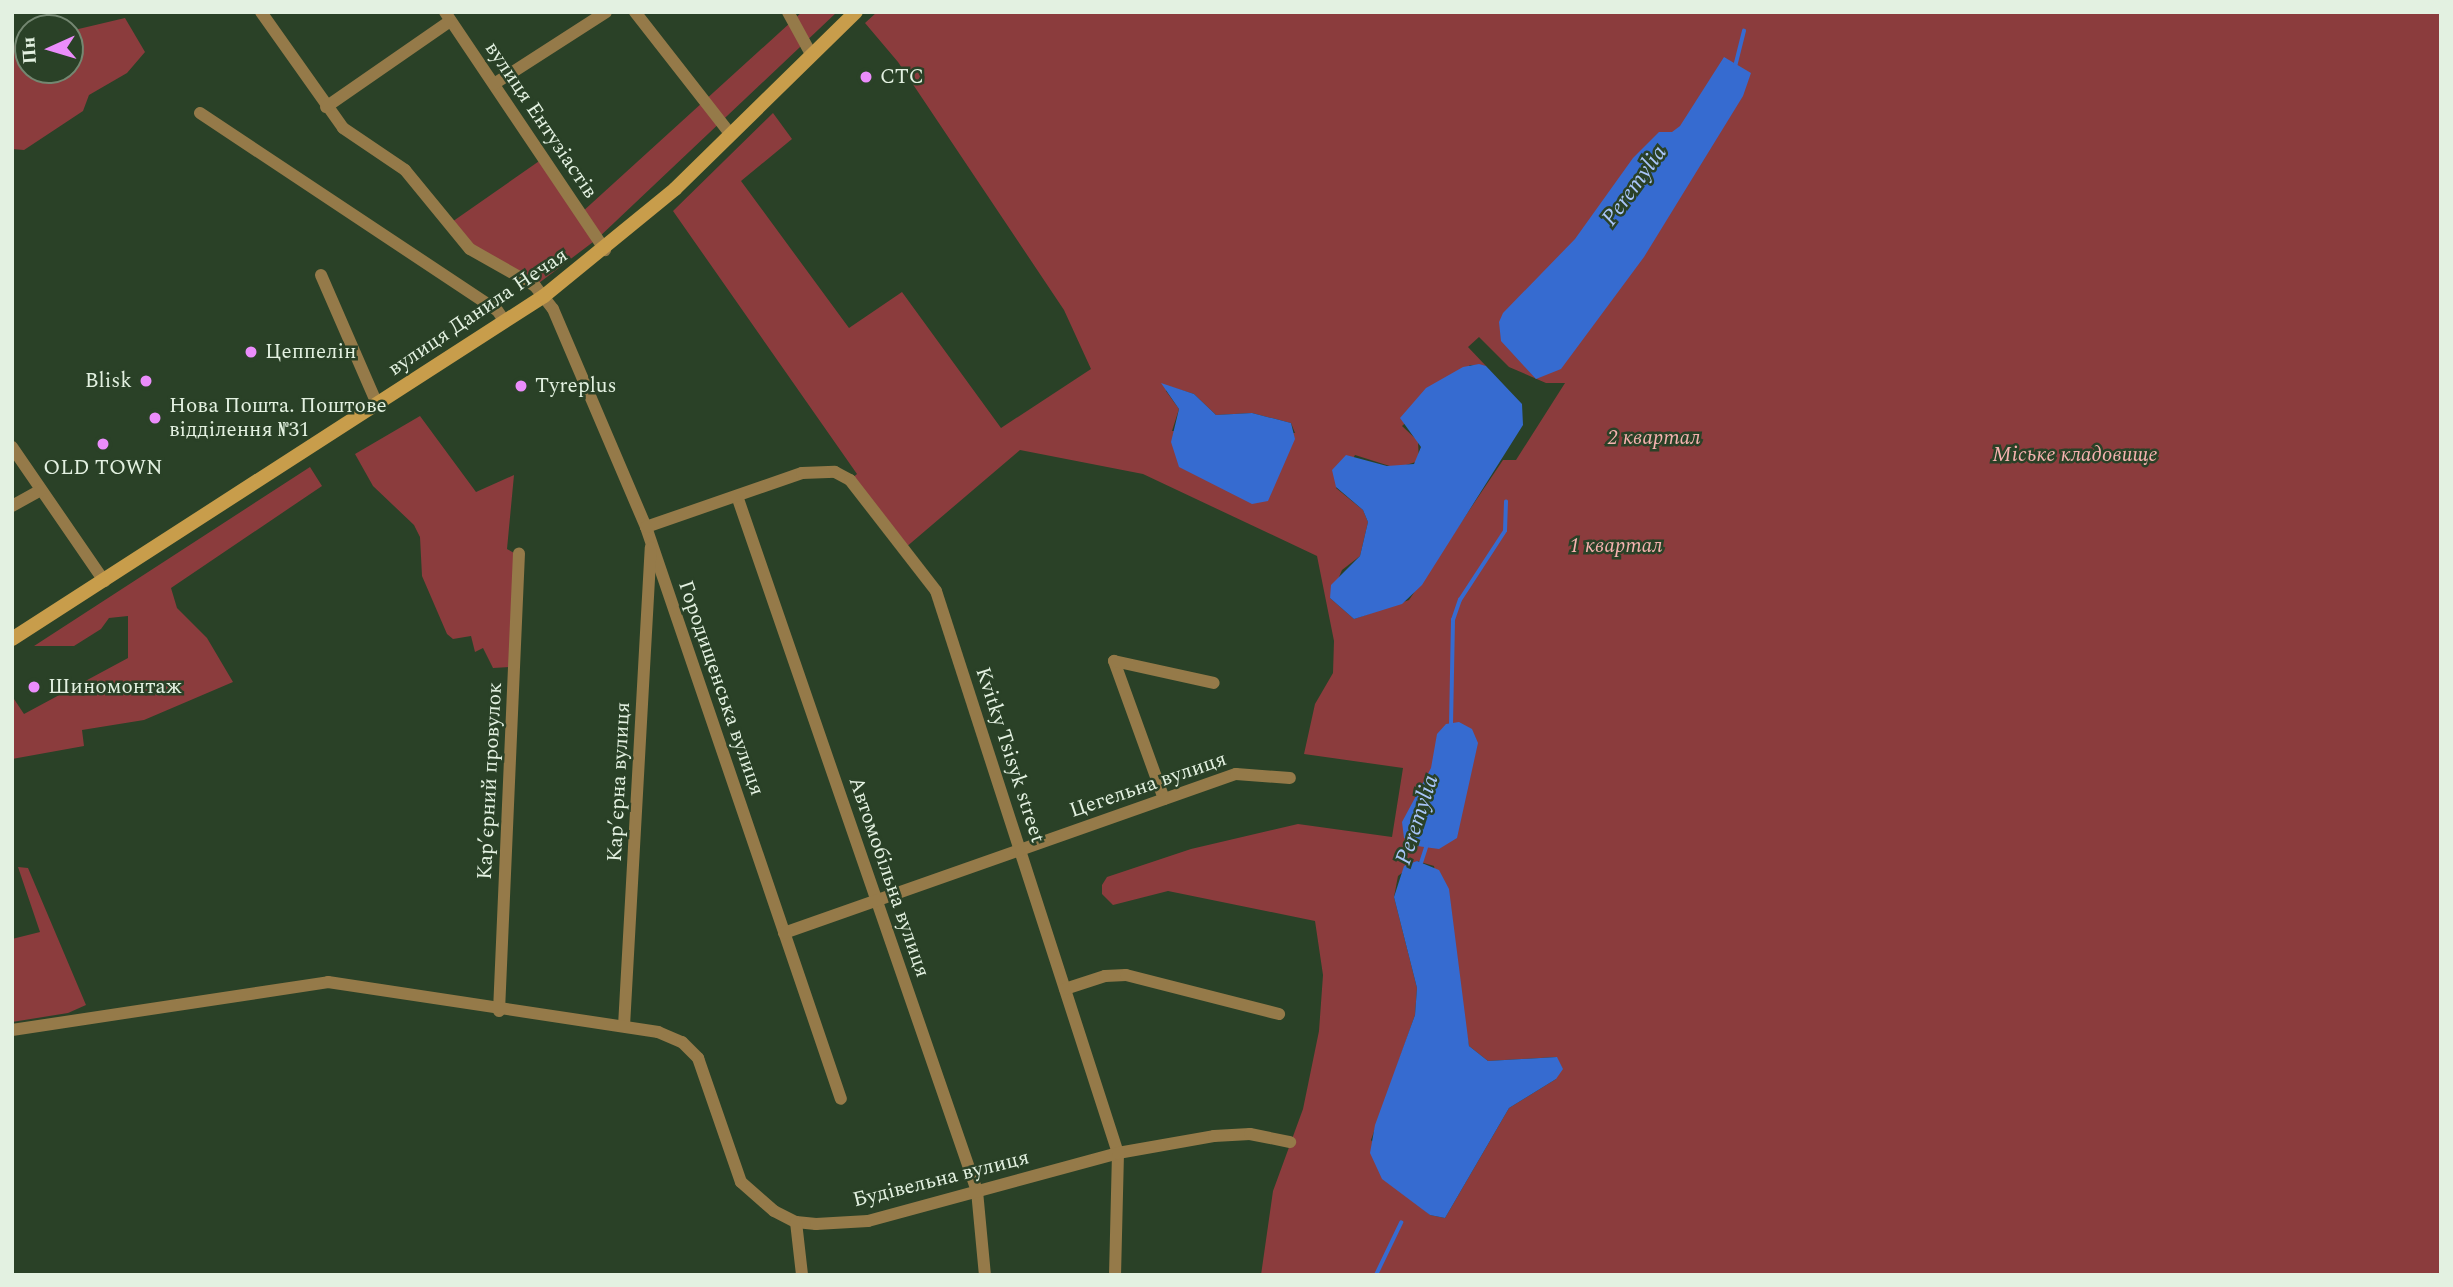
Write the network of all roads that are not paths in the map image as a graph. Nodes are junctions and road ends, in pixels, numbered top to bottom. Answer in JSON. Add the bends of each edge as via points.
{"nodes":[{"id":1,"x":261,"y":12,"type":"edge"},
{"id":2,"x":606,"y":12,"type":"edge"},
{"id":3,"x":635,"y":12,"type":"edge"},
{"id":4,"x":788,"y":12,"type":"edge"},
{"id":5,"x":856,"y":12,"type":"edge"},
{"id":6,"x":447,"y":16,"type":"edge"},
{"id":7,"x":811,"y":54,"type":"junction"},
{"id":8,"x":494,"y":84,"type":"junction"},
{"id":9,"x":326,"y":107,"type":"junction"},
{"id":10,"x":200,"y":113,"type":"dead end"},
{"id":11,"x":731,"y":135,"type":"junction"},
{"id":12,"x":605,"y":250,"type":"junction"},
{"id":13,"x":321,"y":275,"type":"dead end"},
{"id":14,"x":544,"y":296,"type":"junction"},
{"id":15,"x":505,"y":322,"type":"junction"},
{"id":16,"x":378,"y":406,"type":"junction"},
{"id":17,"x":12,"y":447,"type":"edge"},
{"id":18,"x":41,"y":490,"type":"junction"},
{"id":19,"x":737,"y":496,"type":"junction"},
{"id":20,"x":12,"y":506,"type":"edge"},
{"id":21,"x":646,"y":527,"type":"junction"},
{"id":22,"x":651,"y":541,"type":"junction"},
{"id":23,"x":519,"y":553,"type":"dead end"},
{"id":24,"x":104,"y":581,"type":"junction"},
{"id":25,"x":12,"y":639,"type":"edge"},
{"id":26,"x":1214,"y":683,"type":"dead end"},
{"id":27,"x":1290,"y":778,"type":"dead end"},
{"id":28,"x":1164,"y":799,"type":"junction"},
{"id":29,"x":1021,"y":850,"type":"junction"},
{"id":30,"x":877,"y":901,"type":"junction"},
{"id":31,"x":784,"y":933,"type":"junction"},
{"id":32,"x":1065,"y":989,"type":"junction"},
{"id":33,"x":499,"y":1011,"type":"junction"},
{"id":34,"x":1279,"y":1014,"type":"dead end"},
{"id":35,"x":624,"y":1026,"type":"junction"},
{"id":36,"x":12,"y":1030,"type":"edge"},
{"id":37,"x":841,"y":1100,"type":"dead end"},
{"id":38,"x":1290,"y":1142,"type":"dead end"},
{"id":39,"x":1118,"y":1153,"type":"junction"},
{"id":40,"x":977,"y":1191,"type":"junction"},
{"id":41,"x":796,"y":1222,"type":"junction"},
{"id":42,"x":802,"y":1275,"type":"edge"},
{"id":43,"x":985,"y":1275,"type":"edge"},
{"id":44,"x":1115,"y":1275,"type":"edge"}],
"edges":[{"from":1,"to":9,"type":"street"},
{"from":2,"to":8,"type":"street"},
{"from":3,"to":11,"type":"street"},
{"from":4,"to":7,"type":"street"},
{"from":5,"to":7,"type":"main road","name":"вулиця Данила Нечая"},
{"from":6,"to":8,"type":"street","name":"вулиця Ентузіастів"},
{"from":6,"to":9,"type":"street"},
{"from":7,"to":11,"type":"main road","name":"вулиця Данила Нечая"},
{"from":8,"to":12,"type":"street","name":"вулиця Ентузіастів"},
{"from":9,"to":14,"type":"street","via":[[343,128],[405,170],[470,249],[535,286]]},
{"from":10,"to":15,"type":"street","via":[[497,310]]},
{"from":11,"to":12,"type":"main road","name":"вулиця Данила Нечая"},
{"from":12,"to":14,"type":"main road","name":"вулиця Данила Нечая"},
{"from":13,"to":16,"type":"street"},
{"from":14,"to":15,"type":"main road","name":"вулиця Данила Нечая"},
{"from":14,"to":21,"type":"street","name":"Городищенська вулиця","via":[[616,449]]},
{"from":15,"to":16,"type":"main road","name":"вулиця Данила Нечая"},
{"from":16,"to":24,"type":"main road","name":"вулиця Данила Нечая"},
{"from":17,"to":18,"type":"street"},
{"from":18,"to":20,"type":"street"},
{"from":18,"to":24,"type":"street"},
{"from":19,"to":21,"type":"street","name":"Kvitky Tsisyk street"},
{"from":19,"to":29,"type":"street","name":"Kvitky Tsisyk street","via":[[810,471],[835,472],[850,480],[890,529],[936,591]]},
{"from":19,"to":30,"type":"street","name":"Автомобільна вулиця"},
{"from":21,"to":22,"type":"street","name":"Городищенська вулиця"},
{"from":22,"to":31,"type":"street","name":"Городищенська вулиця"},
{"from":22,"to":35,"type":"street","name":"Карʼєрна вулиця"},
{"from":23,"to":33,"type":"street","name":"Карʼєрний провулок"},
{"from":24,"to":25,"type":"main road","name":"вулиця Данила Нечая"},
{"from":26,"to":28,"type":"street","via":[[1114,661]]},
{"from":27,"to":28,"type":"street","name":"Цегельна вулиця","via":[[1236,774]]},
{"from":28,"to":29,"type":"street","name":"Цегельна вулиця"},
{"from":29,"to":30,"type":"street","name":"Цегельна вулиця"},
{"from":29,"to":32,"type":"street","name":"Kvitky Tsisyk street"},
{"from":30,"to":31,"type":"street","name":"Цегельна вулиця"},
{"from":30,"to":40,"type":"street","name":"Автомобільна вулиця"},
{"from":31,"to":37,"type":"street","name":"Городищенська вулиця"},
{"from":32,"to":34,"type":"street","via":[[1105,976],[1126,975]]},
{"from":32,"to":39,"type":"street","name":"Kvitky Tsisyk street"},
{"from":33,"to":35,"type":"street"},
{"from":33,"to":36,"type":"street","via":[[328,982]]},
{"from":35,"to":41,"type":"street","via":[[673,1037],[690,1049],[703,1069],[734,1170],[762,1202]]},
{"from":38,"to":39,"type":"street","name":"Будівельна вулиця","via":[[1226,1134]]},
{"from":39,"to":40,"type":"street","name":"Будівельна вулиця"},
{"from":39,"to":44,"type":"street","name":"Kvitky Tsisyk street"},
{"from":40,"to":41,"type":"street","name":"Будівельна вулиця","via":[[868,1221]]},
{"from":40,"to":43,"type":"street","name":"Автомобільна вулиця"},
{"from":41,"to":42,"type":"street"}]}
